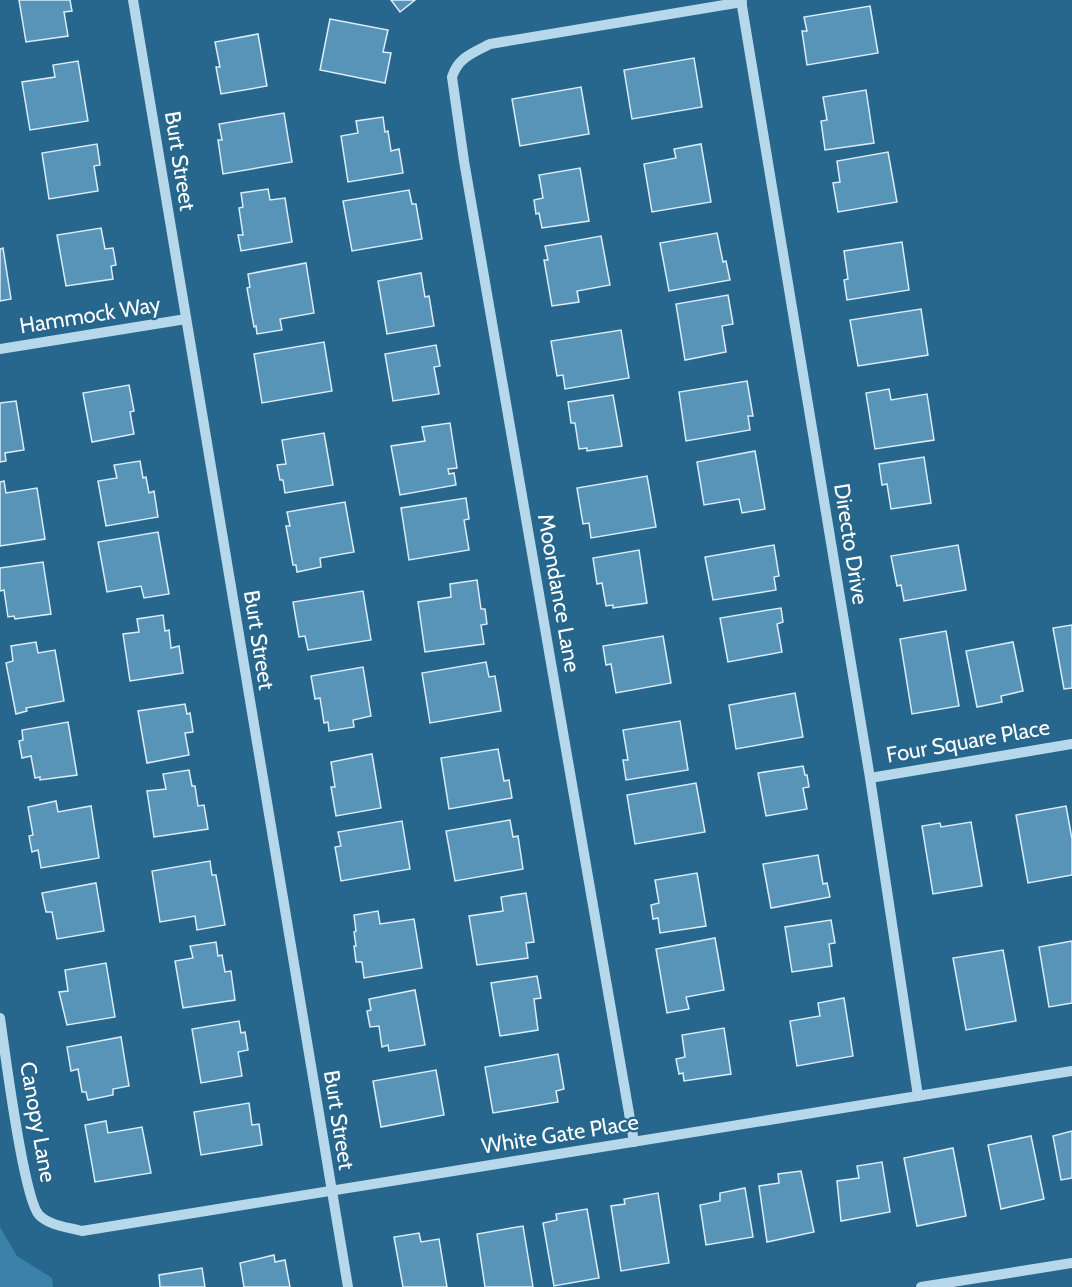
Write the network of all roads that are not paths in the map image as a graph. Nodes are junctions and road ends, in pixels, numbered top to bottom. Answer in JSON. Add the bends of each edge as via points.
{"nodes":[{"id":1,"x":133,"y":0,"type":"edge"},
{"id":2,"x":741,"y":1,"type":"edge"},
{"id":3,"x":186,"y":319,"type":"junction"},
{"id":4,"x":0,"y":349,"type":"edge"},
{"id":5,"x":1072,"y":744,"type":"edge"},
{"id":6,"x":870,"y":778,"type":"junction"},
{"id":7,"x":0,"y":1018,"type":"edge"},
{"id":8,"x":3,"y":1053,"type":"edge"},
{"id":9,"x":1072,"y":1071,"type":"edge"},
{"id":10,"x":918,"y":1096,"type":"junction"},
{"id":11,"x":634,"y":1142,"type":"junction"},
{"id":12,"x":331,"y":1190,"type":"junction"},
{"id":13,"x":54,"y":1224,"type":"joint"},
{"id":14,"x":1072,"y":1263,"type":"edge"},
{"id":15,"x":348,"y":1287,"type":"edge"},
{"id":16,"x":921,"y":1287,"type":"edge"}],
"edges":[{"from":1,"to":3,"type":"street","name":"Burt Street"},
{"from":2,"to":6,"type":"street","name":"Directo Drive"},
{"from":2,"to":11,"type":"street","name":"Moondance Lane","via":[[490,44],[466,55],[452,77]]},
{"from":3,"to":4,"type":"street","name":"Hammock Way"},
{"from":3,"to":12,"type":"street","name":"Burt Street"},
{"from":5,"to":6,"type":"street","name":"Four Square Place"},
{"from":6,"to":10,"type":"street","name":"Directo Drive"},
{"from":7,"to":8,"type":"street","name":"Canopy Lane"},
{"from":8,"to":13,"type":"street","name":"Canopy Lane","via":[[31,1195],[39,1215]]},
{"from":9,"to":10,"type":"street","name":"White Gate Place"},
{"from":10,"to":11,"type":"street","name":"White Gate Place"},
{"from":11,"to":12,"type":"street","name":"White Gate Place"},
{"from":12,"to":13,"type":"street","name":"White Gate Place","via":[[82,1231]]},
{"from":12,"to":15,"type":"street","name":"Burt Street"},
{"from":14,"to":16,"type":"street"}]}
